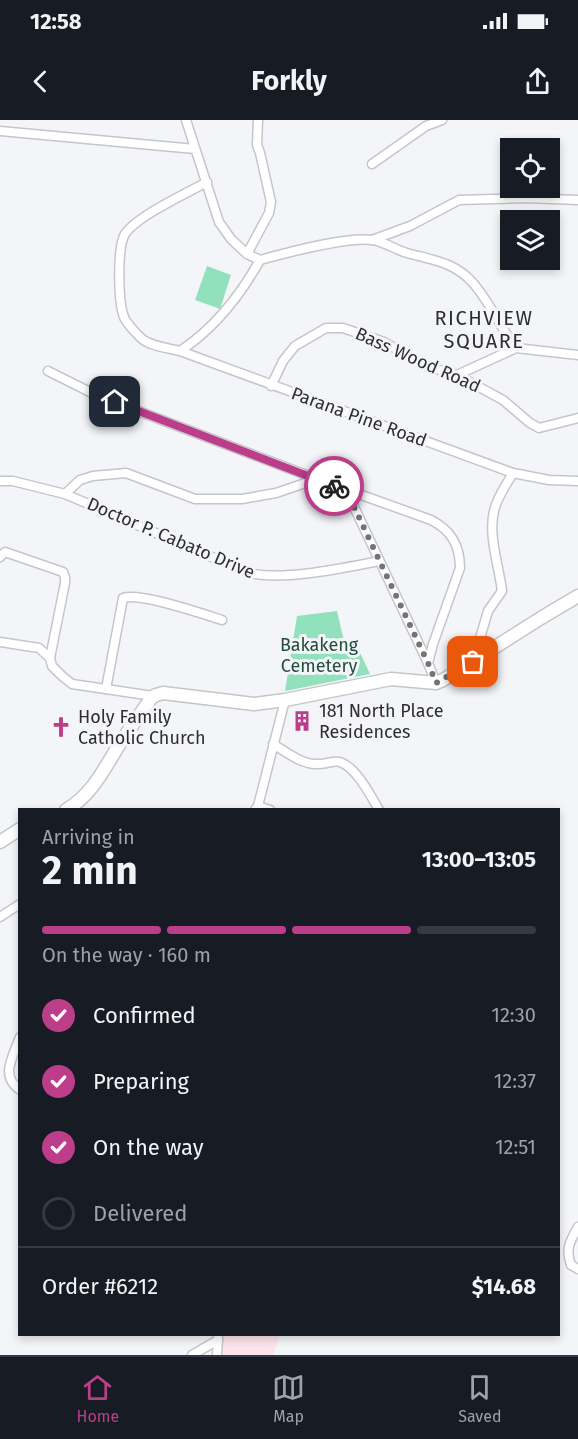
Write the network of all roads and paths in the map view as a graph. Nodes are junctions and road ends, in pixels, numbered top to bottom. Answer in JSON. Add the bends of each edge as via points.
{"nodes":[{"id":1,"x":186,"y":120,"type":"edge"},
{"id":2,"x":258,"y":120,"type":"edge"},
{"id":3,"x":442,"y":120,"type":"edge"},
{"id":4,"x":0,"y":131,"type":"edge"},
{"id":5,"x":195,"y":149,"type":"junction"},
{"id":6,"x":372,"y":164,"type":"dead end"},
{"id":7,"x":207,"y":182,"type":"junction"},
{"id":8,"x":578,"y":200,"type":"edge"},
{"id":9,"x":372,"y":240,"type":"junction"},
{"id":10,"x":247,"y":254,"type":"junction"},
{"id":11,"x":260,"y":260,"type":"junction"},
{"id":12,"x":516,"y":348,"type":"junction"},
{"id":13,"x":180,"y":351,"type":"junction"},
{"id":14,"x":578,"y":355,"type":"edge"},
{"id":15,"x":48,"y":371,"type":"dead end"},
{"id":16,"x":457,"y":375,"type":"junction"},
{"id":17,"x":272,"y":386,"type":"junction"},
{"id":18,"x":578,"y":418,"type":"edge"},
{"id":19,"x":513,"y":473,"type":"junction"},
{"id":20,"x":317,"y":479,"type":"junction"},
{"id":21,"x":0,"y":481,"type":"edge"},
{"id":22,"x":578,"y":481,"type":"edge"},
{"id":23,"x":346,"y":490,"type":"junction"},
{"id":24,"x":65,"y":494,"type":"junction"},
{"id":25,"x":0,"y":557,"type":"edge"},
{"id":26,"x":379,"y":561,"type":"junction"},
{"id":27,"x":578,"y":596,"type":"edge"},
{"id":28,"x":222,"y":620,"type":"dead end"},
{"id":29,"x":0,"y":642,"type":"edge"},
{"id":30,"x":50,"y":657,"type":"junction"},
{"id":31,"x":473,"y":662,"type":"junction"},
{"id":32,"x":428,"y":663,"type":"junction"},
{"id":33,"x":436,"y":683,"type":"junction"},
{"id":34,"x":106,"y":689,"type":"junction"},
{"id":35,"x":153,"y":696,"type":"junction"},
{"id":36,"x":285,"y":700,"type":"junction"},
{"id":37,"x":273,"y":744,"type":"junction"},
{"id":38,"x":69,"y":808,"type":"edge"},
{"id":39,"x":256,"y":808,"type":"edge"},
{"id":40,"x":378,"y":808,"type":"edge"},
{"id":41,"x":18,"y":830,"type":"edge"},
{"id":42,"x":0,"y":842,"type":"edge"},
{"id":43,"x":18,"y":905,"type":"edge"},
{"id":44,"x":0,"y":917,"type":"edge"},
{"id":45,"x":18,"y":1041,"type":"edge"},
{"id":46,"x":18,"y":1089,"type":"edge"},
{"id":47,"x":578,"y":1227,"type":"edge"},
{"id":48,"x":578,"y":1269,"type":"edge"},
{"id":49,"x":218,"y":1338,"type":"edge"},
{"id":50,"x":192,"y":1355,"type":"edge"},
{"id":51,"x":217,"y":1355,"type":"edge"}],
"edges":[{"from":1,"to":5,"type":"street"},
{"from":2,"to":10,"type":"street","via":[[256,145],[271,202]]},
{"from":3,"to":6,"type":"street","via":[[426,126]]},
{"from":4,"to":5,"type":"street"},
{"from":5,"to":7,"type":"street"},
{"from":7,"to":10,"type":"street","via":[[219,222]]},
{"from":7,"to":13,"type":"street","name":"Parana Pine Road","via":[[135,224],[124,235],[120,256],[124,318],[143,340]]},
{"from":8,"to":9,"type":"street","via":[[459,200],[410,226]]},
{"from":9,"to":11,"type":"street"},
{"from":9,"to":12,"type":"street","via":[[458,268],[473,282]]},
{"from":10,"to":11,"type":"street"},
{"from":11,"to":13,"type":"street","via":[[228,308],[202,337]]},
{"from":12,"to":14,"type":"street"},
{"from":12,"to":16,"type":"street"},
{"from":13,"to":17,"type":"street","name":"Parana Pine Road"},
{"from":15,"to":20,"type":"street","via":[[96,395]]},
{"from":16,"to":17,"type":"street","name":"Bass Wood Road","via":[[426,366],[384,342],[343,328],[326,328],[295,346]]},
{"from":16,"to":18,"type":"street","name":"Bass Wood Road","via":[[503,400],[539,428]]},
{"from":17,"to":19,"type":"street","name":"Parana Pine Road"},
{"from":19,"to":22,"type":"street","name":"Parana Pine Road"},
{"from":19,"to":31,"type":"street","via":[[494,512],[502,591],[488,611]]},
{"from":20,"to":23,"type":"street"},
{"from":20,"to":24,"type":"street","via":[[242,499],[195,499],[126,473],[80,480]]},
{"from":21,"to":24,"type":"street","name":"Doctor P. Cabato Drive"},
{"from":23,"to":26,"type":"street"},
{"from":23,"to":32,"type":"street","via":[[431,520],[452,535],[460,568]]},
{"from":24,"to":26,"type":"street","name":"Doctor P. Cabato Drive","via":[[256,575]]},
{"from":25,"to":30,"type":"street","via":[[9,553],[59,569],[66,576]]},
{"from":26,"to":32,"type":"street"},
{"from":27,"to":31,"type":"main road"},
{"from":28,"to":34,"type":"street","via":[[126,597],[122,600]]},
{"from":29,"to":30,"type":"street","via":[[39,648]]},
{"from":30,"to":34,"type":"street","via":[[52,666],[72,684]]},
{"from":31,"to":33,"type":"main road"},
{"from":32,"to":33,"type":"street"},
{"from":33,"to":36,"type":"main road","via":[[391,679]]},
{"from":34,"to":35,"type":"street"},
{"from":35,"to":36,"type":"main road","via":[[163,693],[254,704]]},
{"from":35,"to":38,"type":"main road","via":[[104,771]]},
{"from":36,"to":37,"type":"street"},
{"from":37,"to":39,"type":"street"},
{"from":37,"to":40,"type":"street","via":[[317,765],[340,762],[350,767]]},
{"from":41,"to":42,"type":"main road"},
{"from":43,"to":44,"type":"street"},
{"from":45,"to":46,"type":"street","via":[[5,1066],[5,1078]]},
{"from":47,"to":48,"type":"street","via":[[567,1254],[571,1265]]},
{"from":49,"to":50,"type":"street"},
{"from":49,"to":51,"type":"street"}]}
